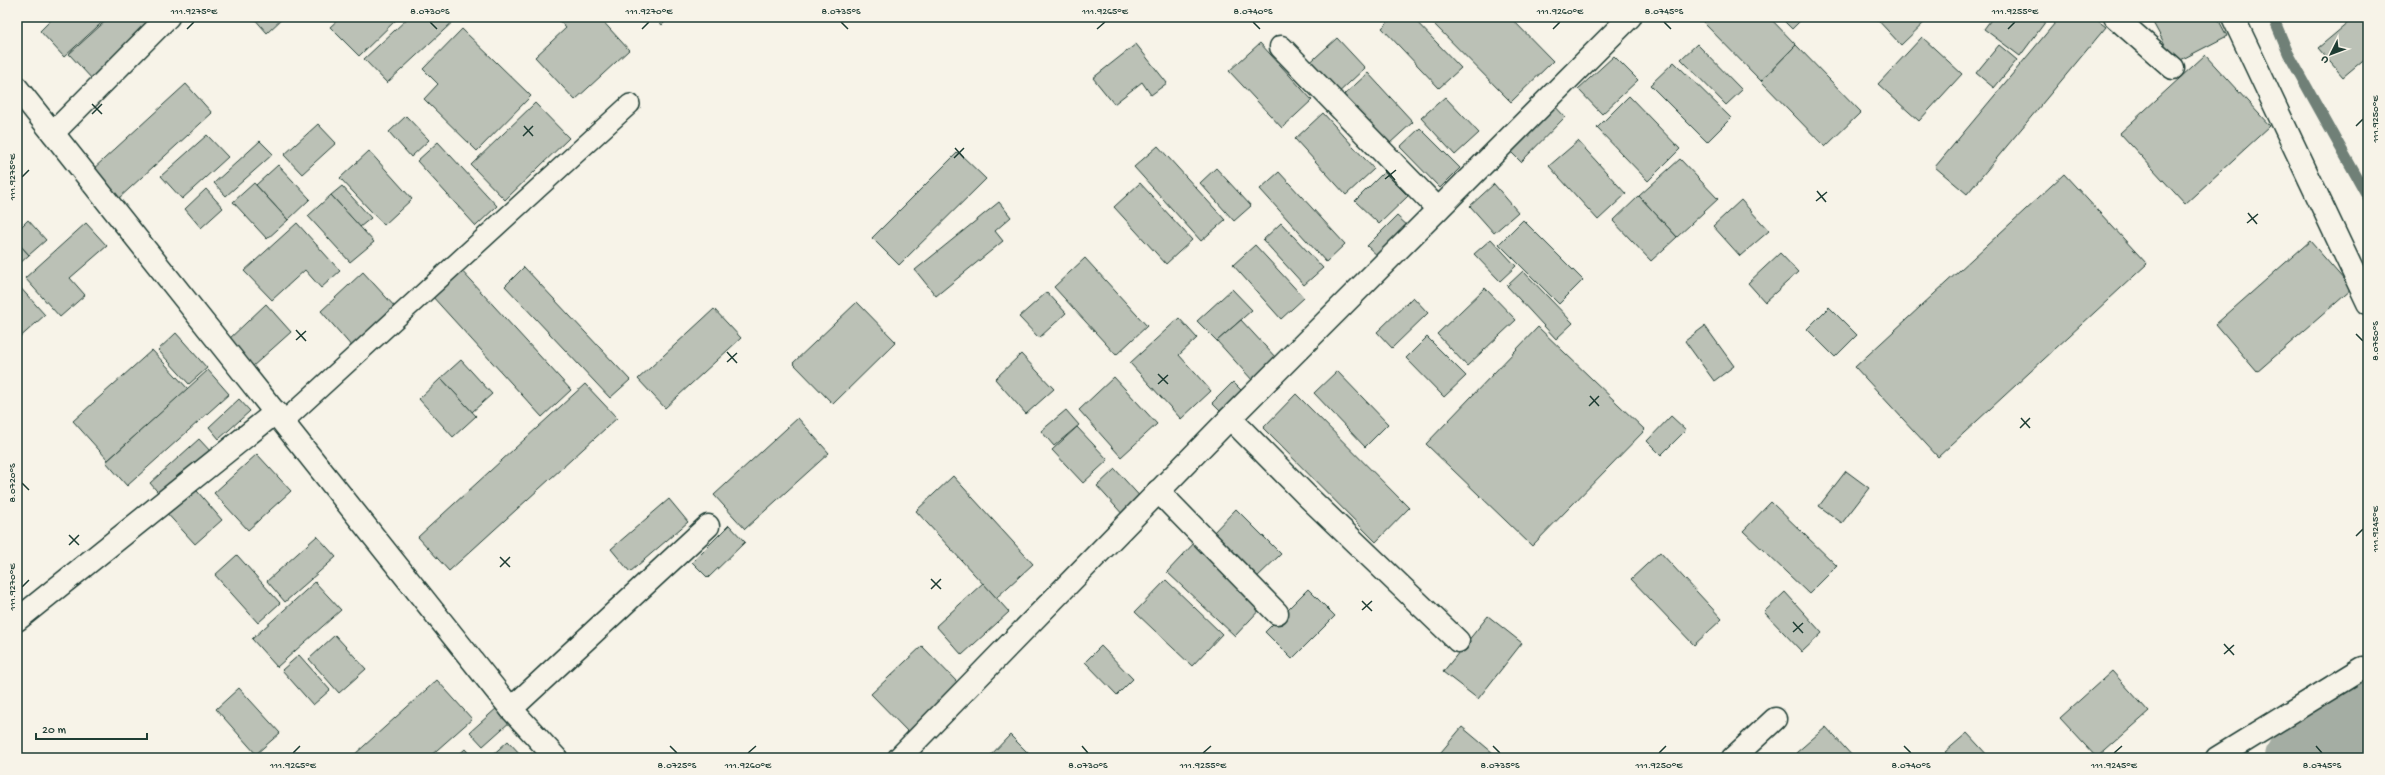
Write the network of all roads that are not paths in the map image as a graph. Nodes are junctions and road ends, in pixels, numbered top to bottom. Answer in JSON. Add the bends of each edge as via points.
{"nodes":[{"id":1,"x":168,"y":17,"type":"edge"},
{"id":2,"x":1630,"y":17,"type":"edge"},
{"id":3,"x":2232,"y":17,"type":"edge"},
{"id":4,"x":2122,"y":19,"type":"edge"},
{"id":5,"x":1280,"y":47,"type":"dead end"},
{"id":6,"x":2173,"y":68,"type":"dead end"},
{"id":7,"x":17,"y":88,"type":"edge"},
{"id":8,"x":630,"y":104,"type":"dead end"},
{"id":9,"x":53,"y":133,"type":"junction"},
{"id":10,"x":1438,"y":209,"type":"junction"},
{"id":11,"x":2368,"y":303,"type":"edge"},
{"id":12,"x":280,"y":417,"type":"junction"},
{"id":13,"x":1230,"y":418,"type":"junction"},
{"id":14,"x":1158,"y":491,"type":"junction"},
{"id":15,"x":708,"y":526,"type":"dead end"},
{"id":16,"x":1277,"y":613,"type":"dead end"},
{"id":17,"x":17,"y":620,"type":"edge"},
{"id":18,"x":1458,"y":641,"type":"dead end"},
{"id":19,"x":2363,"y":668,"type":"dead end"},
{"id":20,"x":511,"y":709,"type":"junction"},
{"id":21,"x":1775,"y":719,"type":"dead end"},
{"id":22,"x":556,"y":758,"type":"edge"},
{"id":23,"x":899,"y":758,"type":"edge"},
{"id":24,"x":1733,"y":758,"type":"edge"},
{"id":25,"x":2217,"y":758,"type":"edge"}],
"edges":[{"from":1,"to":9,"type":"street"},
{"from":2,"to":10,"type":"street"},
{"from":3,"to":11,"type":"street"},
{"from":4,"to":6,"type":"street"},
{"from":5,"to":10,"type":"street"},
{"from":7,"to":9,"type":"street"},
{"from":8,"to":12,"type":"lane"},
{"from":9,"to":12,"type":"street"},
{"from":10,"to":13,"type":"street"},
{"from":12,"to":17,"type":"street"},
{"from":12,"to":20,"type":"street"},
{"from":13,"to":14,"type":"street"},
{"from":13,"to":18,"type":"street"},
{"from":14,"to":16,"type":"street"},
{"from":14,"to":23,"type":"street"},
{"from":15,"to":20,"type":"street"},
{"from":19,"to":25,"type":"street"},
{"from":20,"to":22,"type":"street"},
{"from":21,"to":24,"type":"street"}]}
